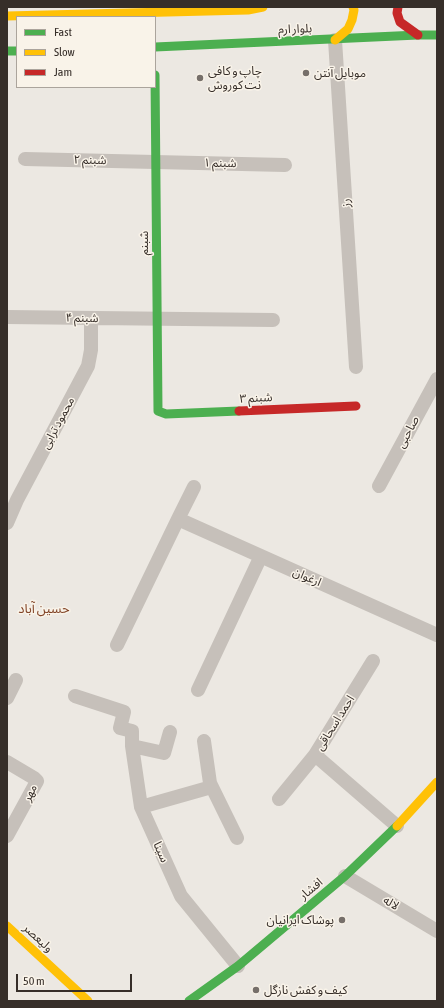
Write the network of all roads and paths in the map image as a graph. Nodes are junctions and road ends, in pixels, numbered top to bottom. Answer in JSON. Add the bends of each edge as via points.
{"nodes":[{"id":1,"x":263,"y":7,"type":"edge"},
{"id":2,"x":353,"y":7,"type":"edge"},
{"id":3,"x":398,"y":7,"type":"edge"},
{"id":4,"x":7,"y":16,"type":"edge"},
{"id":5,"x":418,"y":35,"type":"junction"},
{"id":6,"x":437,"y":35,"type":"edge"},
{"id":7,"x":335,"y":40,"type":"junction"},
{"id":8,"x":156,"y":48,"type":"edge"},
{"id":9,"x":155,"y":88,"type":"edge"},
{"id":10,"x":25,"y":158,"type":"dead end"},
{"id":11,"x":156,"y":162,"type":"junction"},
{"id":12,"x":285,"y":165,"type":"dead end"},
{"id":13,"x":7,"y":317,"type":"edge"},
{"id":14,"x":92,"y":318,"type":"junction"},
{"id":15,"x":157,"y":319,"type":"junction"},
{"id":16,"x":273,"y":320,"type":"dead end"},
{"id":17,"x":356,"y":367,"type":"dead end"},
{"id":18,"x":437,"y":379,"type":"edge"},
{"id":19,"x":356,"y":406,"type":"dead end"},
{"id":20,"x":158,"y":411,"type":"joint"},
{"id":21,"x":380,"y":486,"type":"dead end"},
{"id":22,"x":194,"y":487,"type":"dead end"},
{"id":23,"x":178,"y":519,"type":"junction"},
{"id":24,"x":7,"y":523,"type":"edge"},
{"id":25,"x":261,"y":556,"type":"junction"},
{"id":26,"x":437,"y":635,"type":"edge"},
{"id":27,"x":118,"y":645,"type":"dead end"},
{"id":28,"x":374,"y":661,"type":"dead end"},
{"id":29,"x":16,"y":680,"type":"dead end"},
{"id":30,"x":198,"y":690,"type":"dead end"},
{"id":31,"x":75,"y":696,"type":"dead end"},
{"id":32,"x":7,"y":698,"type":"edge"},
{"id":33,"x":170,"y":732,"type":"dead end"},
{"id":34,"x":204,"y":741,"type":"dead end"},
{"id":35,"x":132,"y":746,"type":"junction"},
{"id":36,"x":315,"y":755,"type":"junction"},
{"id":37,"x":7,"y":762,"type":"edge"},
{"id":38,"x":437,"y":782,"type":"edge"},
{"id":39,"x":210,"y":783,"type":"junction"},
{"id":40,"x":279,"y":799,"type":"dead end"},
{"id":41,"x":141,"y":807,"type":"junction"},
{"id":42,"x":397,"y":826,"type":"junction"},
{"id":43,"x":7,"y":836,"type":"edge"},
{"id":44,"x":237,"y":838,"type":"dead end"},
{"id":45,"x":345,"y":876,"type":"junction"},
{"id":46,"x":7,"y":926,"type":"edge"},
{"id":47,"x":437,"y":931,"type":"edge"},
{"id":48,"x":238,"y":966,"type":"junction"},
{"id":49,"x":88,"y":1001,"type":"edge"},
{"id":50,"x":189,"y":1001,"type":"edge"}],
"edges":[{"from":1,"to":4,"type":"street","via":[[248,10]]},
{"from":2,"to":7,"type":"street","via":[[348,29]]},
{"from":3,"to":5,"type":"street","via":[[400,22]]},
{"from":5,"to":6,"type":"street","name":"بلوار ارم"},
{"from":5,"to":7,"type":"street","name":"بلوار ارم"},
{"from":7,"to":8,"type":"street","name":"بلوار ارم"},
{"from":7,"to":17,"type":"street","name":"رز"},
{"from":9,"to":11,"type":"street","name":"شبنم"},
{"from":10,"to":11,"type":"street","name":"شبنم ۲"},
{"from":11,"to":12,"type":"street","name":"شبنم ۱"},
{"from":11,"to":15,"type":"street","name":"شبنم"},
{"from":13,"to":14,"type":"street","name":"شبنم ۴"},
{"from":14,"to":15,"type":"street","name":"شبنم ۴"},
{"from":14,"to":24,"type":"street","name":"محمود ترابی","via":[[88,366]]},
{"from":15,"to":16,"type":"street","name":"شبنم ۴"},
{"from":15,"to":20,"type":"street","name":"شبنم"},
{"from":18,"to":21,"type":"street","name":"صاحبی"},
{"from":19,"to":20,"type":"street","name":"شبنم ۳","via":[[166,414]]},
{"from":22,"to":23,"type":"street"},
{"from":23,"to":25,"type":"street","name":"ارغوان"},
{"from":23,"to":27,"type":"street"},
{"from":25,"to":26,"type":"street","name":"ارغوان"},
{"from":25,"to":30,"type":"street"},
{"from":28,"to":36,"type":"street","name":"احمد اسحاقی"},
{"from":29,"to":32,"type":"street"},
{"from":31,"to":35,"type":"street","name":"سینا","via":[[124,712],[120,728],[132,731]]},
{"from":33,"to":35,"type":"street","via":[[164,753]]},
{"from":34,"to":39,"type":"street"},
{"from":35,"to":41,"type":"street","name":"سینا"},
{"from":36,"to":40,"type":"street"},
{"from":36,"to":42,"type":"street","name":"احمد اسحاقی"},
{"from":37,"to":43,"type":"street","name":"مهر","via":[[34,778],[36,784]]},
{"from":38,"to":42,"type":"street","name":"افشار"},
{"from":39,"to":41,"type":"street","via":[[208,788],[203,790]]},
{"from":39,"to":44,"type":"street"},
{"from":41,"to":48,"type":"street","name":"سینا","via":[[180,896]]},
{"from":42,"to":45,"type":"street","name":"افشار"},
{"from":45,"to":47,"type":"street","name":"لاله"},
{"from":45,"to":48,"type":"street","name":"افشار"},
{"from":46,"to":49,"type":"street","name":"ولیعصر"},
{"from":48,"to":50,"type":"street","name":"افشار"}]}
